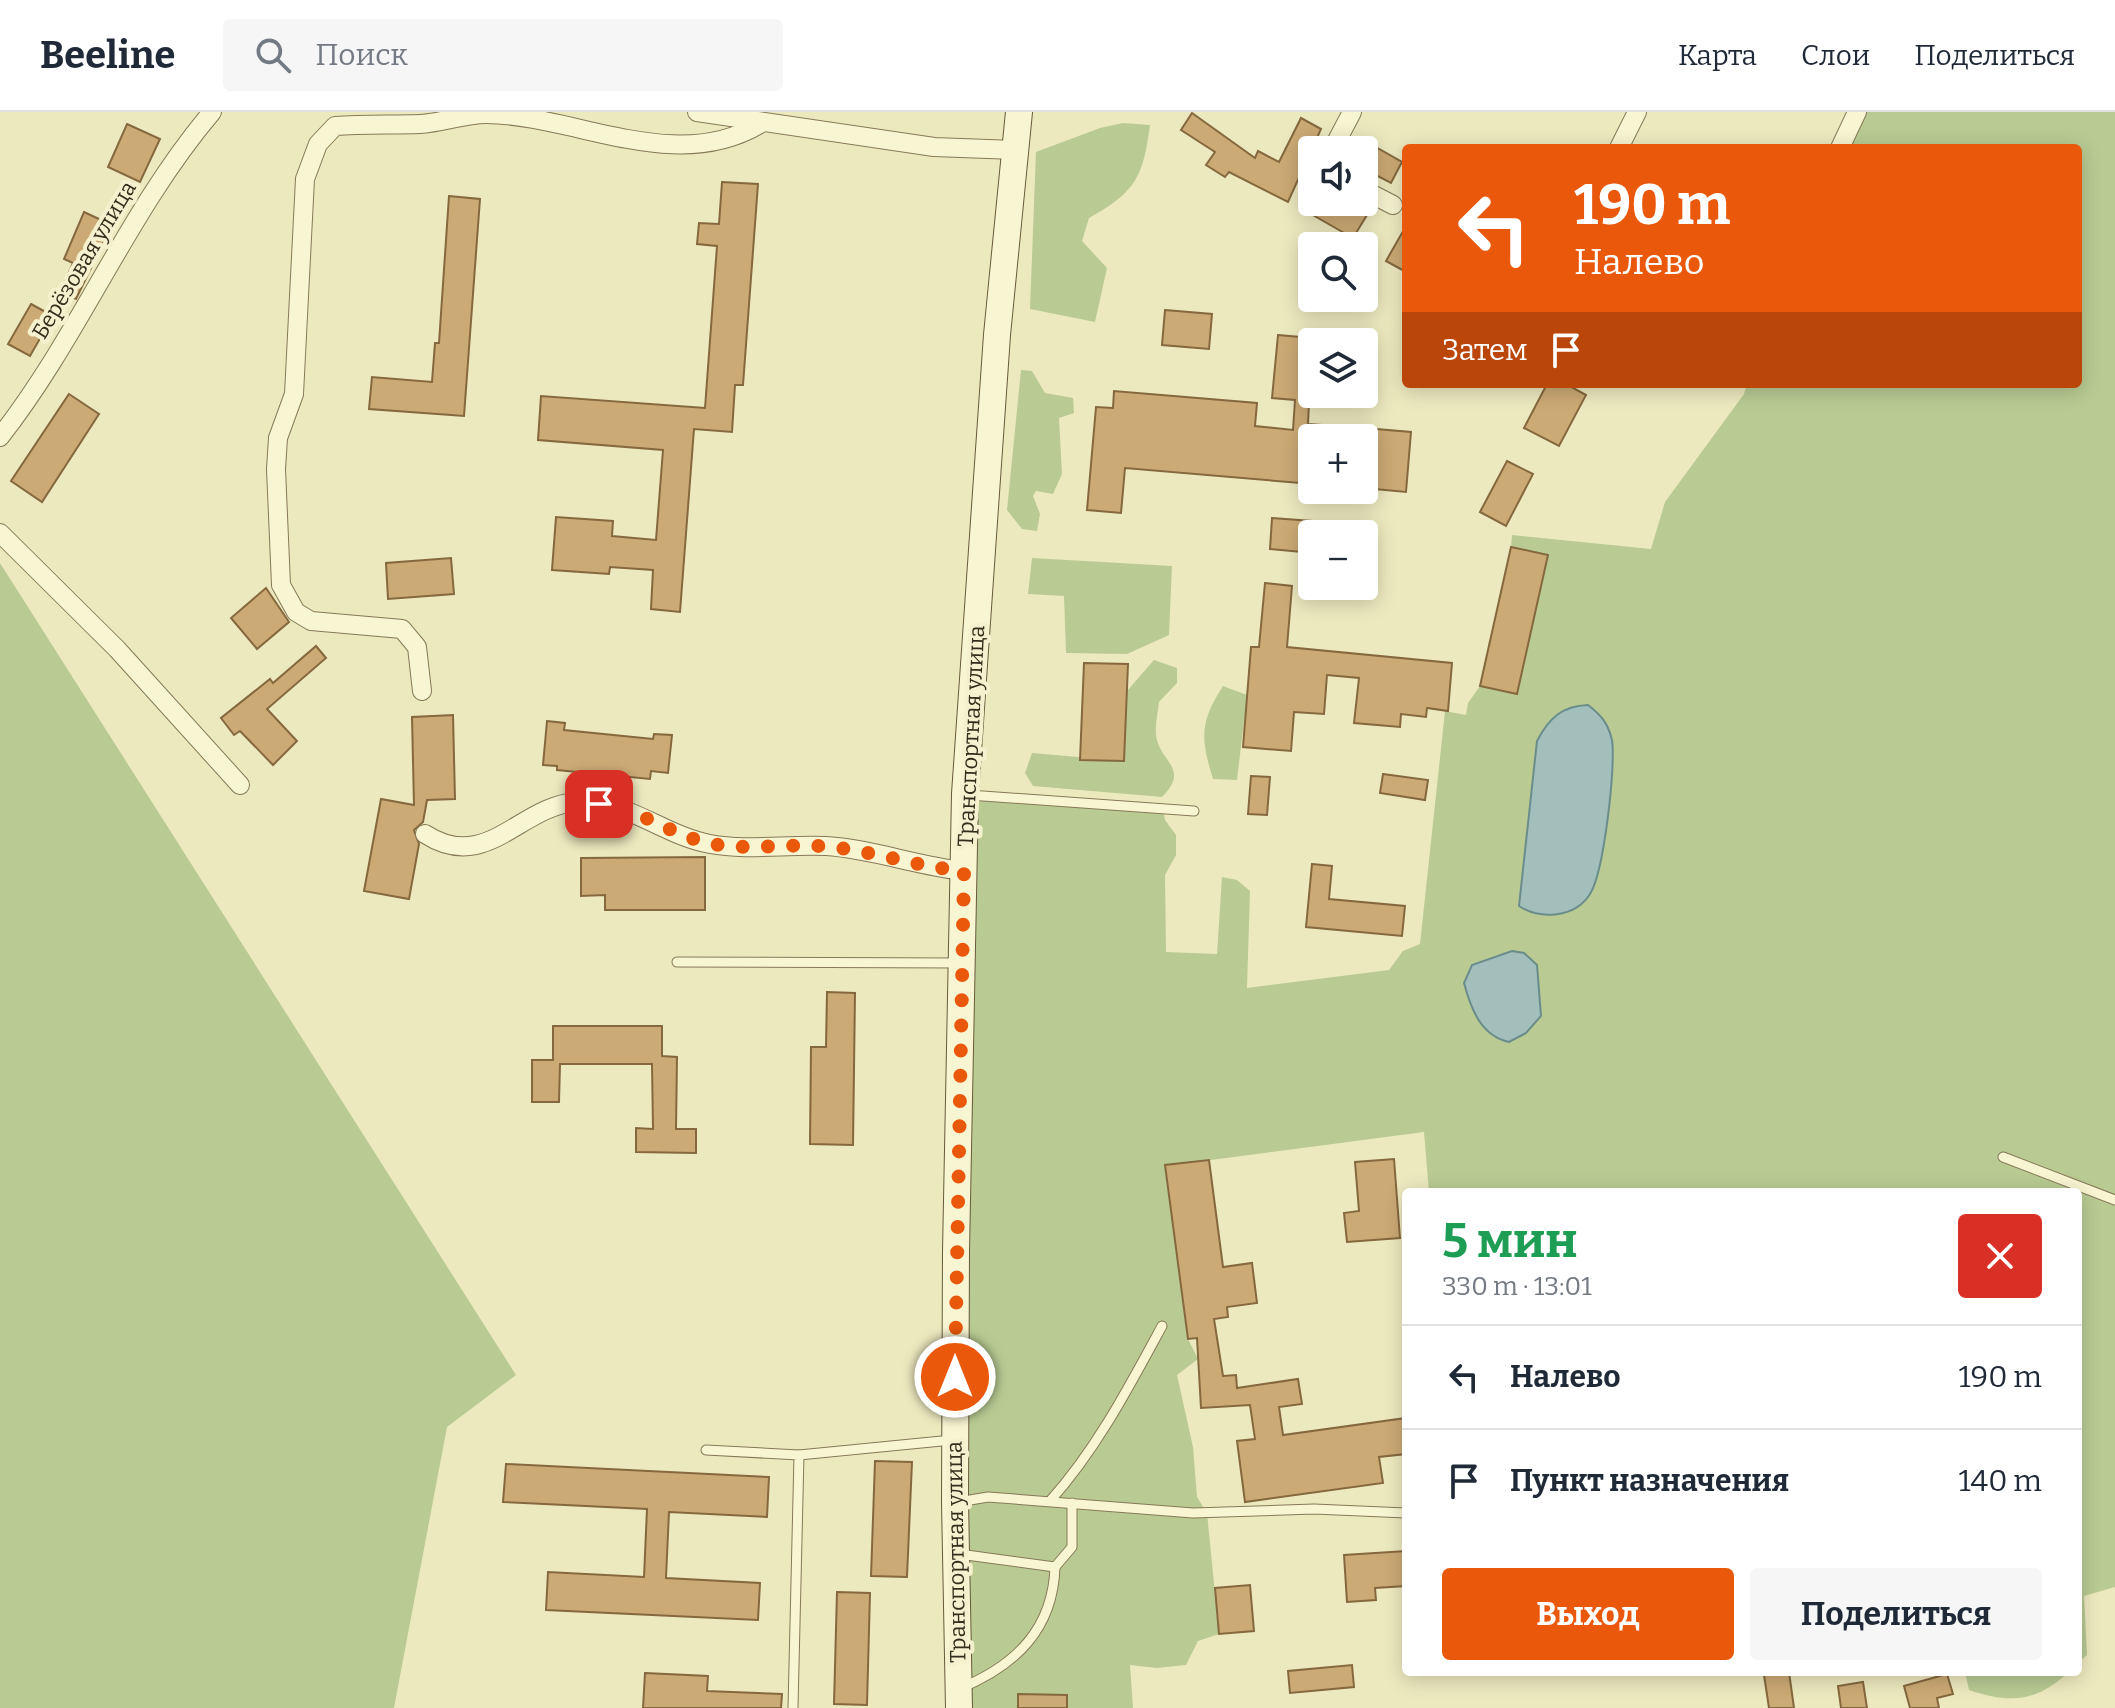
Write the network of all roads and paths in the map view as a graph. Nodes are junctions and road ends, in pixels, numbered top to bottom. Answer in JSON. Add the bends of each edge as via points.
{"nodes":[{"id":1,"x":212,"y":112,"type":"edge"},
{"id":2,"x":697,"y":112,"type":"edge"},
{"id":3,"x":1019,"y":112,"type":"edge"},
{"id":4,"x":1352,"y":112,"type":"edge"},
{"id":5,"x":1637,"y":112,"type":"edge"},
{"id":6,"x":1848,"y":115,"type":"edge"},
{"id":7,"x":760,"y":124,"type":"junction"},
{"id":8,"x":1339,"y":136,"type":"edge"},
{"id":9,"x":1621,"y":144,"type":"edge"},
{"id":10,"x":1841,"y":144,"type":"edge"},
{"id":11,"x":1015,"y":150,"type":"junction"},
{"id":12,"x":1378,"y":197,"type":"edge"},
{"id":13,"x":1393,"y":205,"type":"dead end"},
{"id":14,"x":0,"y":437,"type":"edge"},
{"id":15,"x":0,"y":533,"type":"edge"},
{"id":16,"x":422,"y":691,"type":"dead end"},
{"id":17,"x":240,"y":785,"type":"dead end"},
{"id":18,"x":965,"y":794,"type":"junction"},
{"id":19,"x":1194,"y":811,"type":"dead end"},
{"id":20,"x":425,"y":834,"type":"dead end"},
{"id":21,"x":964,"y":871,"type":"junction"},
{"id":22,"x":677,"y":962,"type":"dead end"},
{"id":23,"x":962,"y":963,"type":"junction"},
{"id":24,"x":2003,"y":1157,"type":"dead end"},
{"id":25,"x":2115,"y":1200,"type":"edge"},
{"id":26,"x":1162,"y":1326,"type":"dead end"},
{"id":27,"x":955,"y":1440,"type":"junction"},
{"id":28,"x":706,"y":1450,"type":"dead end"},
{"id":29,"x":799,"y":1455,"type":"junction"},
{"id":30,"x":1050,"y":1501,"type":"junction"},
{"id":31,"x":955,"y":1502,"type":"junction"},
{"id":32,"x":1072,"y":1503,"type":"junction"},
{"id":33,"x":1402,"y":1513,"type":"edge"},
{"id":34,"x":956,"y":1553,"type":"junction"},
{"id":35,"x":1055,"y":1567,"type":"junction"},
{"id":36,"x":958,"y":1699,"type":"edge"},
{"id":37,"x":793,"y":1708,"type":"edge"}],
"edges":[{"from":1,"to":14,"type":"street","name":"Берёзовая улица","via":[[174,157],[29,398]]},
{"from":2,"to":7,"type":"street"},
{"from":3,"to":11,"type":"main road","name":"Транспортная улица"},
{"from":4,"to":8,"type":"street"},
{"from":5,"to":9,"type":"street"},
{"from":6,"to":10,"type":"street"},
{"from":7,"to":11,"type":"street","via":[[934,147]]},
{"from":7,"to":16,"type":"street","via":[[742,135],[708,143],[634,140],[485,114],[421,124],[335,126],[318,144],[305,179],[294,394],[278,438],[281,585],[296,612],[311,621],[402,629],[417,647]]},
{"from":11,"to":18,"type":"main road","name":"Транспортная улица"},
{"from":12,"to":13,"type":"street"},
{"from":15,"to":17,"type":"street","via":[[117,649]]},
{"from":18,"to":19,"type":"lane"},
{"from":18,"to":21,"type":"main road","name":"Транспортная улица"},
{"from":20,"to":21,"type":"street","via":[[444,846],[490,843],[575,802],[623,807],[710,844],[828,846]]},
{"from":21,"to":23,"type":"main road","name":"Транспортная улица"},
{"from":22,"to":23,"type":"lane"},
{"from":23,"to":27,"type":"main road","name":"Транспортная улица"},
{"from":24,"to":25,"type":"lane"},
{"from":26,"to":30,"type":"lane","via":[[1095,1440]]},
{"from":27,"to":29,"type":"lane"},
{"from":27,"to":31,"type":"main road","name":"Транспортная улица"},
{"from":28,"to":29,"type":"lane"},
{"from":29,"to":37,"type":"lane"},
{"from":30,"to":31,"type":"lane","via":[[988,1497]]},
{"from":30,"to":32,"type":"lane"},
{"from":31,"to":34,"type":"main road","name":"Транспортная улица"},
{"from":32,"to":33,"type":"lane","via":[[1193,1513]]},
{"from":32,"to":35,"type":"lane","via":[[1072,1547]]},
{"from":34,"to":35,"type":"lane"},
{"from":34,"to":36,"type":"main road","name":"Транспортная улица"},
{"from":35,"to":36,"type":"lane","via":[[1051,1603],[1021,1653]]}]}
